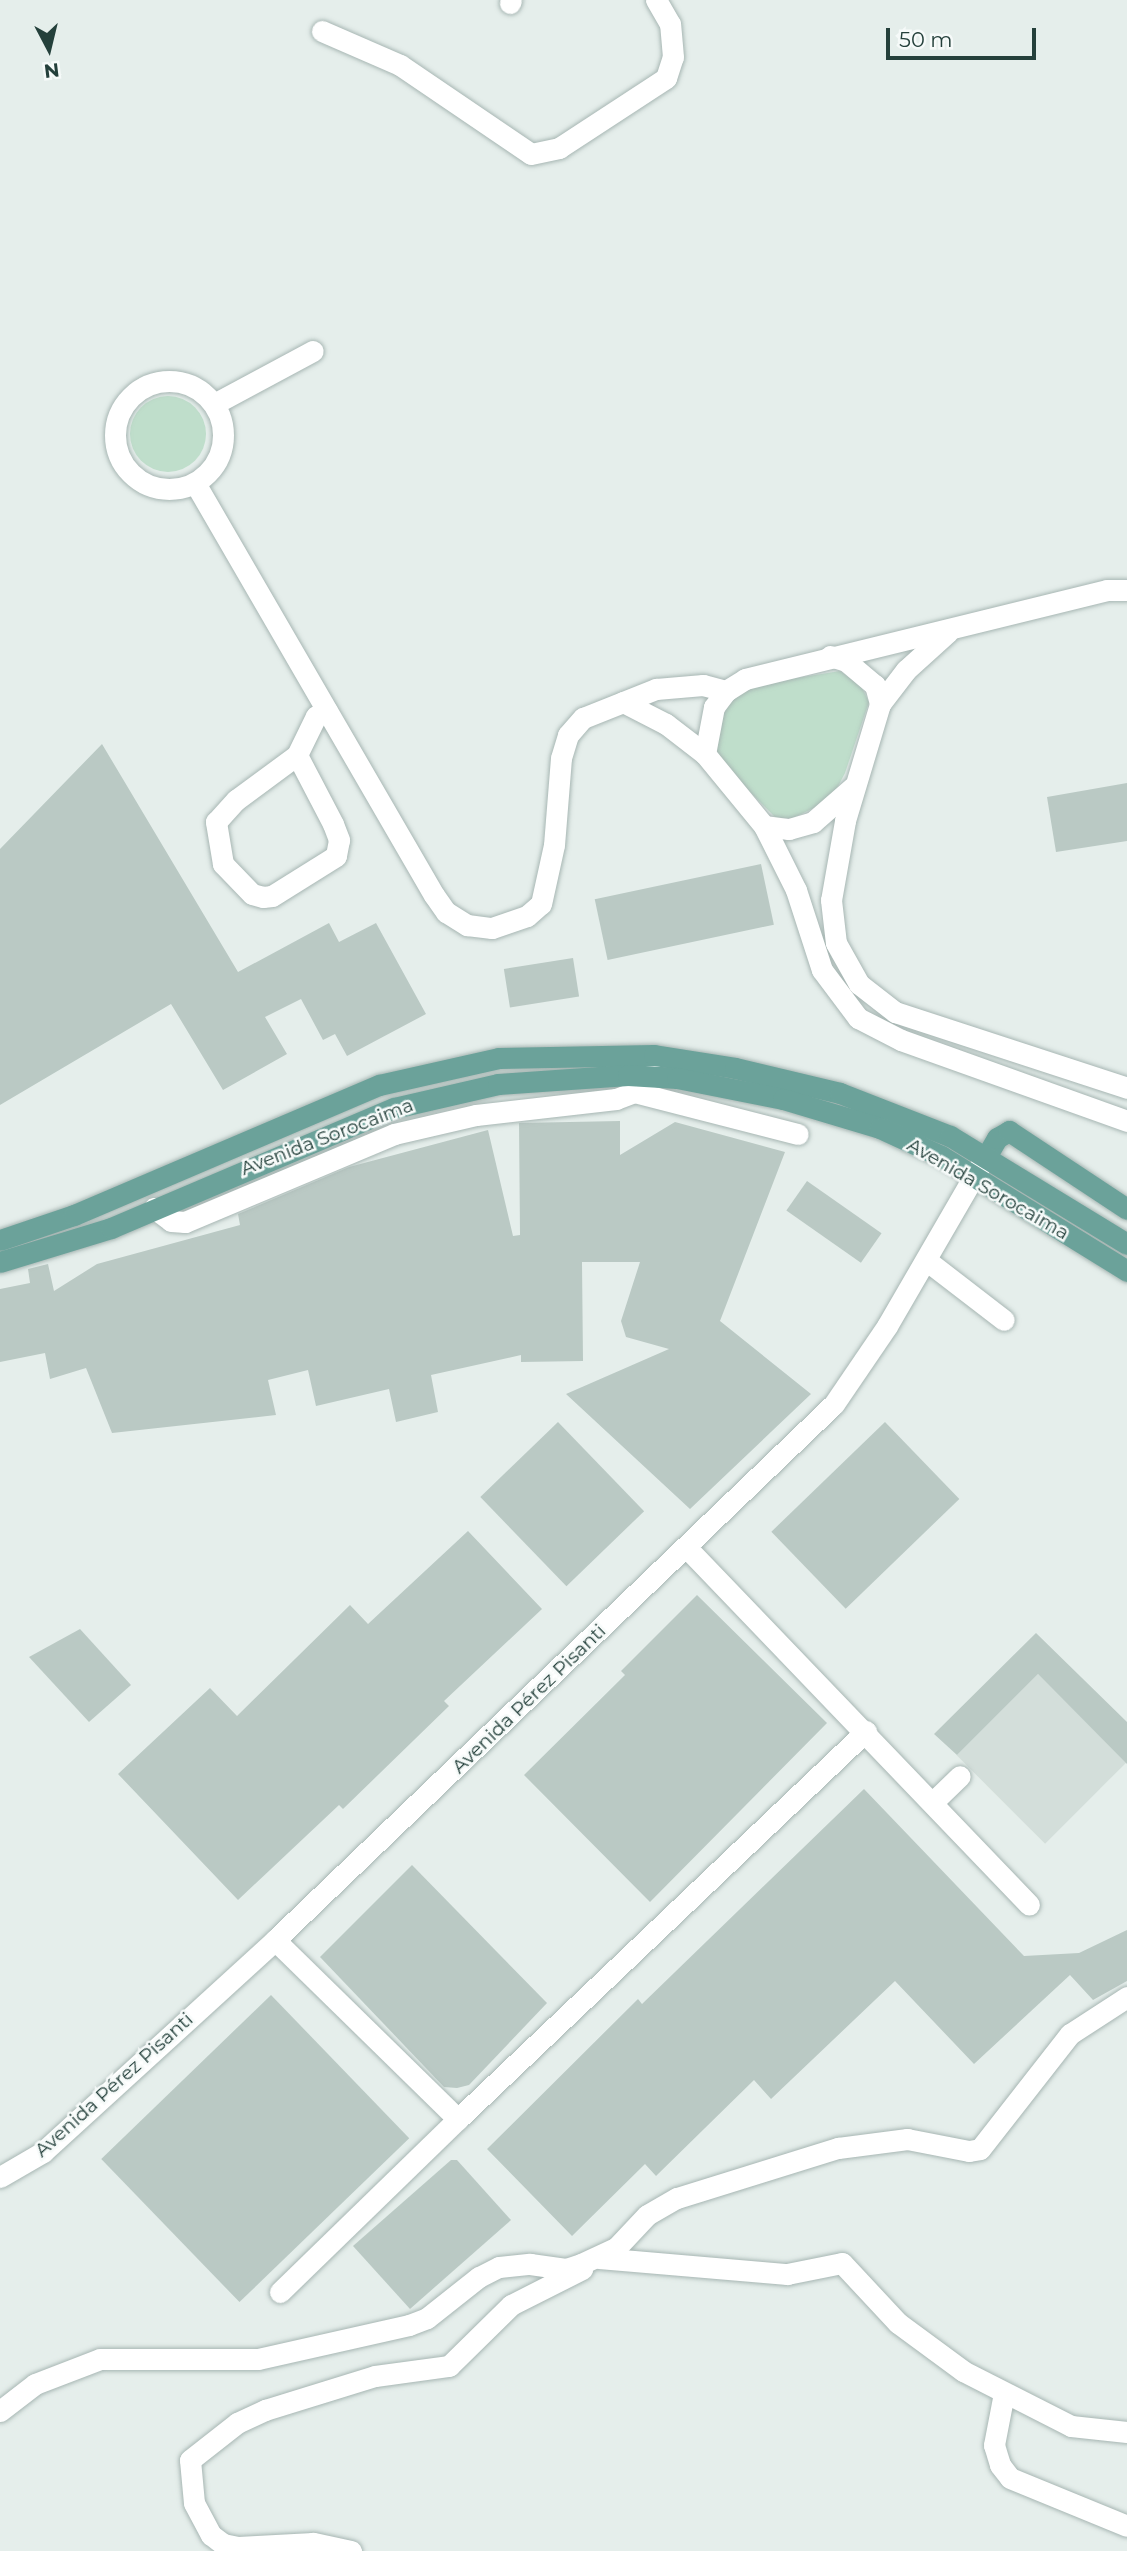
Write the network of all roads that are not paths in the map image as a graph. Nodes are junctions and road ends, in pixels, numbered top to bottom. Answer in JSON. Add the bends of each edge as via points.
{"nodes":[{"id":1,"x":656,"y":0,"type":"edge"},
{"id":2,"x":322,"y":31,"type":"dead end"},
{"id":3,"x":313,"y":351,"type":"dead end"},
{"id":4,"x":214,"y":404,"type":"junction"},
{"id":5,"x":195,"y":483,"type":"junction"},
{"id":6,"x":1127,"y":590,"type":"edge"},
{"id":7,"x":948,"y":632,"type":"junction"},
{"id":8,"x":830,"y":656,"type":"junction"},
{"id":9,"x":726,"y":691,"type":"junction"},
{"id":10,"x":623,"y":702,"type":"junction"},
{"id":11,"x":880,"y":704,"type":"junction"},
{"id":12,"x":327,"y":711,"type":"junction"},
{"id":13,"x":705,"y":754,"type":"junction"},
{"id":14,"x":298,"y":755,"type":"junction"},
{"id":15,"x":855,"y":786,"type":"junction"},
{"id":16,"x":764,"y":826,"type":"junction"},
{"id":17,"x":654,"y":1055,"type":"junction"},
{"id":18,"x":640,"y":1084,"type":"junction"},
{"id":19,"x":1127,"y":1088,"type":"edge"},
{"id":20,"x":1127,"y":1121,"type":"edge"},
{"id":21,"x":798,"y":1135,"type":"dead end"},
{"id":22,"x":986,"y":1157,"type":"junction"},
{"id":23,"x":973,"y":1176,"type":"junction"},
{"id":24,"x":1127,"y":1209,"type":"edge"},
{"id":25,"x":0,"y":1240,"type":"edge"},
{"id":26,"x":1127,"y":1244,"type":"edge"},
{"id":27,"x":926,"y":1260,"type":"junction"},
{"id":28,"x":0,"y":1262,"type":"edge"},
{"id":29,"x":1127,"y":1271,"type":"edge"},
{"id":30,"x":1004,"y":1320,"type":"dead end"},
{"id":31,"x":687,"y":1548,"type":"junction"},
{"id":32,"x":866,"y":1731,"type":"junction"},
{"id":33,"x":960,"y":1776,"type":"dead end"},
{"id":34,"x":933,"y":1802,"type":"junction"},
{"id":35,"x":1029,"y":1905,"type":"dead end"},
{"id":36,"x":275,"y":1940,"type":"junction"},
{"id":37,"x":1127,"y":1997,"type":"edge"},
{"id":38,"x":458,"y":2119,"type":"junction"},
{"id":39,"x":0,"y":2177,"type":"edge"},
{"id":40,"x":596,"y":2259,"type":"junction"},
{"id":41,"x":280,"y":2292,"type":"dead end"},
{"id":42,"x":1004,"y":2393,"type":"junction"},
{"id":43,"x":0,"y":2410,"type":"edge"},
{"id":44,"x":1127,"y":2432,"type":"edge"},
{"id":45,"x":1127,"y":2526,"type":"edge"},
{"id":46,"x":351,"y":2551,"type":"edge"}],
"edges":[{"from":1,"to":2,"type":"street","via":[[670,24],[673,57],[666,78],[559,148],[531,154],[400,65]]},
{"from":3,"to":4,"type":"street"},
{"from":4,"to":5,"type":"street","via":[[224,439],[219,456]]},
{"from":4,"to":5,"type":"street","via":[[202,392],[168,381],[135,393],[116,422],[115,440],[129,472],[161,489]]},
{"from":5,"to":12,"type":"street"},
{"from":6,"to":7,"type":"street","via":[[1107,590]]},
{"from":7,"to":8,"type":"street"},
{"from":7,"to":11,"type":"street","via":[[906,670]]},
{"from":8,"to":9,"type":"street","via":[[746,680]]},
{"from":8,"to":11,"type":"street","via":[[875,685]]},
{"from":9,"to":10,"type":"street","via":[[681,685],[640,692]]},
{"from":9,"to":13,"type":"street","via":[[709,719]]},
{"from":10,"to":12,"type":"street","via":[[583,718],[568,735],[558,780],[547,890],[541,904],[527,916],[492,928],[467,925],[446,912]]},
{"from":10,"to":13,"type":"street","via":[[666,724]]},
{"from":11,"to":15,"type":"street"},
{"from":12,"to":14,"type":"street","via":[[316,716]]},
{"from":13,"to":16,"type":"street"},
{"from":14,"to":14,"type":"street","via":[[236,800],[216,822],[223,864],[252,894],[262,897],[272,896],[336,856],[339,840],[333,824]]},
{"from":15,"to":16,"type":"street","via":[[813,822],[789,829]]},
{"from":15,"to":19,"type":"street","via":[[831,900],[836,943],[859,984],[895,1012]]},
{"from":16,"to":20,"type":"street","via":[[796,890],[822,970],[835,994],[858,1018],[901,1040]]},
{"from":17,"to":18,"type":"street"},
{"from":17,"to":22,"type":"main road","name":"Avenida Sorocaima","via":[[840,1093],[950,1136]]},
{"from":17,"to":25,"type":"main road","name":"Avenida Sorocaima","via":[[499,1058],[379,1086],[74,1215]]},
{"from":18,"to":21,"type":"street"},
{"from":18,"to":23,"type":"main road","name":"Avenida Sorocaima","via":[[711,1084],[820,1109],[880,1128]]},
{"from":18,"to":28,"type":"main road","name":"Avenida Sorocaima","via":[[583,1076],[448,1093],[343,1127],[111,1228]]},
{"from":22,"to":23,"type":"street","name":"Avenida Pérez Pisanti"},
{"from":22,"to":24,"type":"main road","via":[[998,1138],[1009,1131]]},
{"from":22,"to":26,"type":"main road","name":"Avenida Sorocaima"},
{"from":23,"to":27,"type":"street","name":"Avenida Pérez Pisanti"},
{"from":23,"to":29,"type":"main road","name":"Avenida Sorocaima"},
{"from":27,"to":30,"type":"street"},
{"from":27,"to":31,"type":"street","name":"Avenida Pérez Pisanti","via":[[834,1404]]},
{"from":31,"to":32,"type":"street"},
{"from":31,"to":36,"type":"street","name":"Avenida Pérez Pisanti"},
{"from":32,"to":34,"type":"street"},
{"from":32,"to":38,"type":"street"},
{"from":33,"to":34,"type":"street"},
{"from":34,"to":35,"type":"street"},
{"from":36,"to":38,"type":"street"},
{"from":36,"to":39,"type":"street","name":"Avenida Pérez Pisanti","via":[[43,2152]]},
{"from":37,"to":40,"type":"street","via":[[1070,2034],[980,2149],[907,2139],[838,2148],[677,2198],[647,2215],[616,2248]]},
{"from":38,"to":41,"type":"street"},
{"from":40,"to":42,"type":"street","via":[[787,2274],[842,2263],[898,2323],[963,2371]]},
{"from":40,"to":43,"type":"street","via":[[566,2269],[530,2264],[499,2267],[479,2277],[427,2319],[258,2360],[100,2359],[35,2384]]},
{"from":40,"to":46,"type":"street","via":[[511,2305],[449,2366],[375,2376],[265,2410],[237,2423],[190,2460],[194,2503],[211,2535],[223,2544],[313,2543]]},
{"from":42,"to":44,"type":"street","via":[[1071,2426]]},
{"from":42,"to":45,"type":"street","via":[[994,2445],[1010,2478]]}]}
